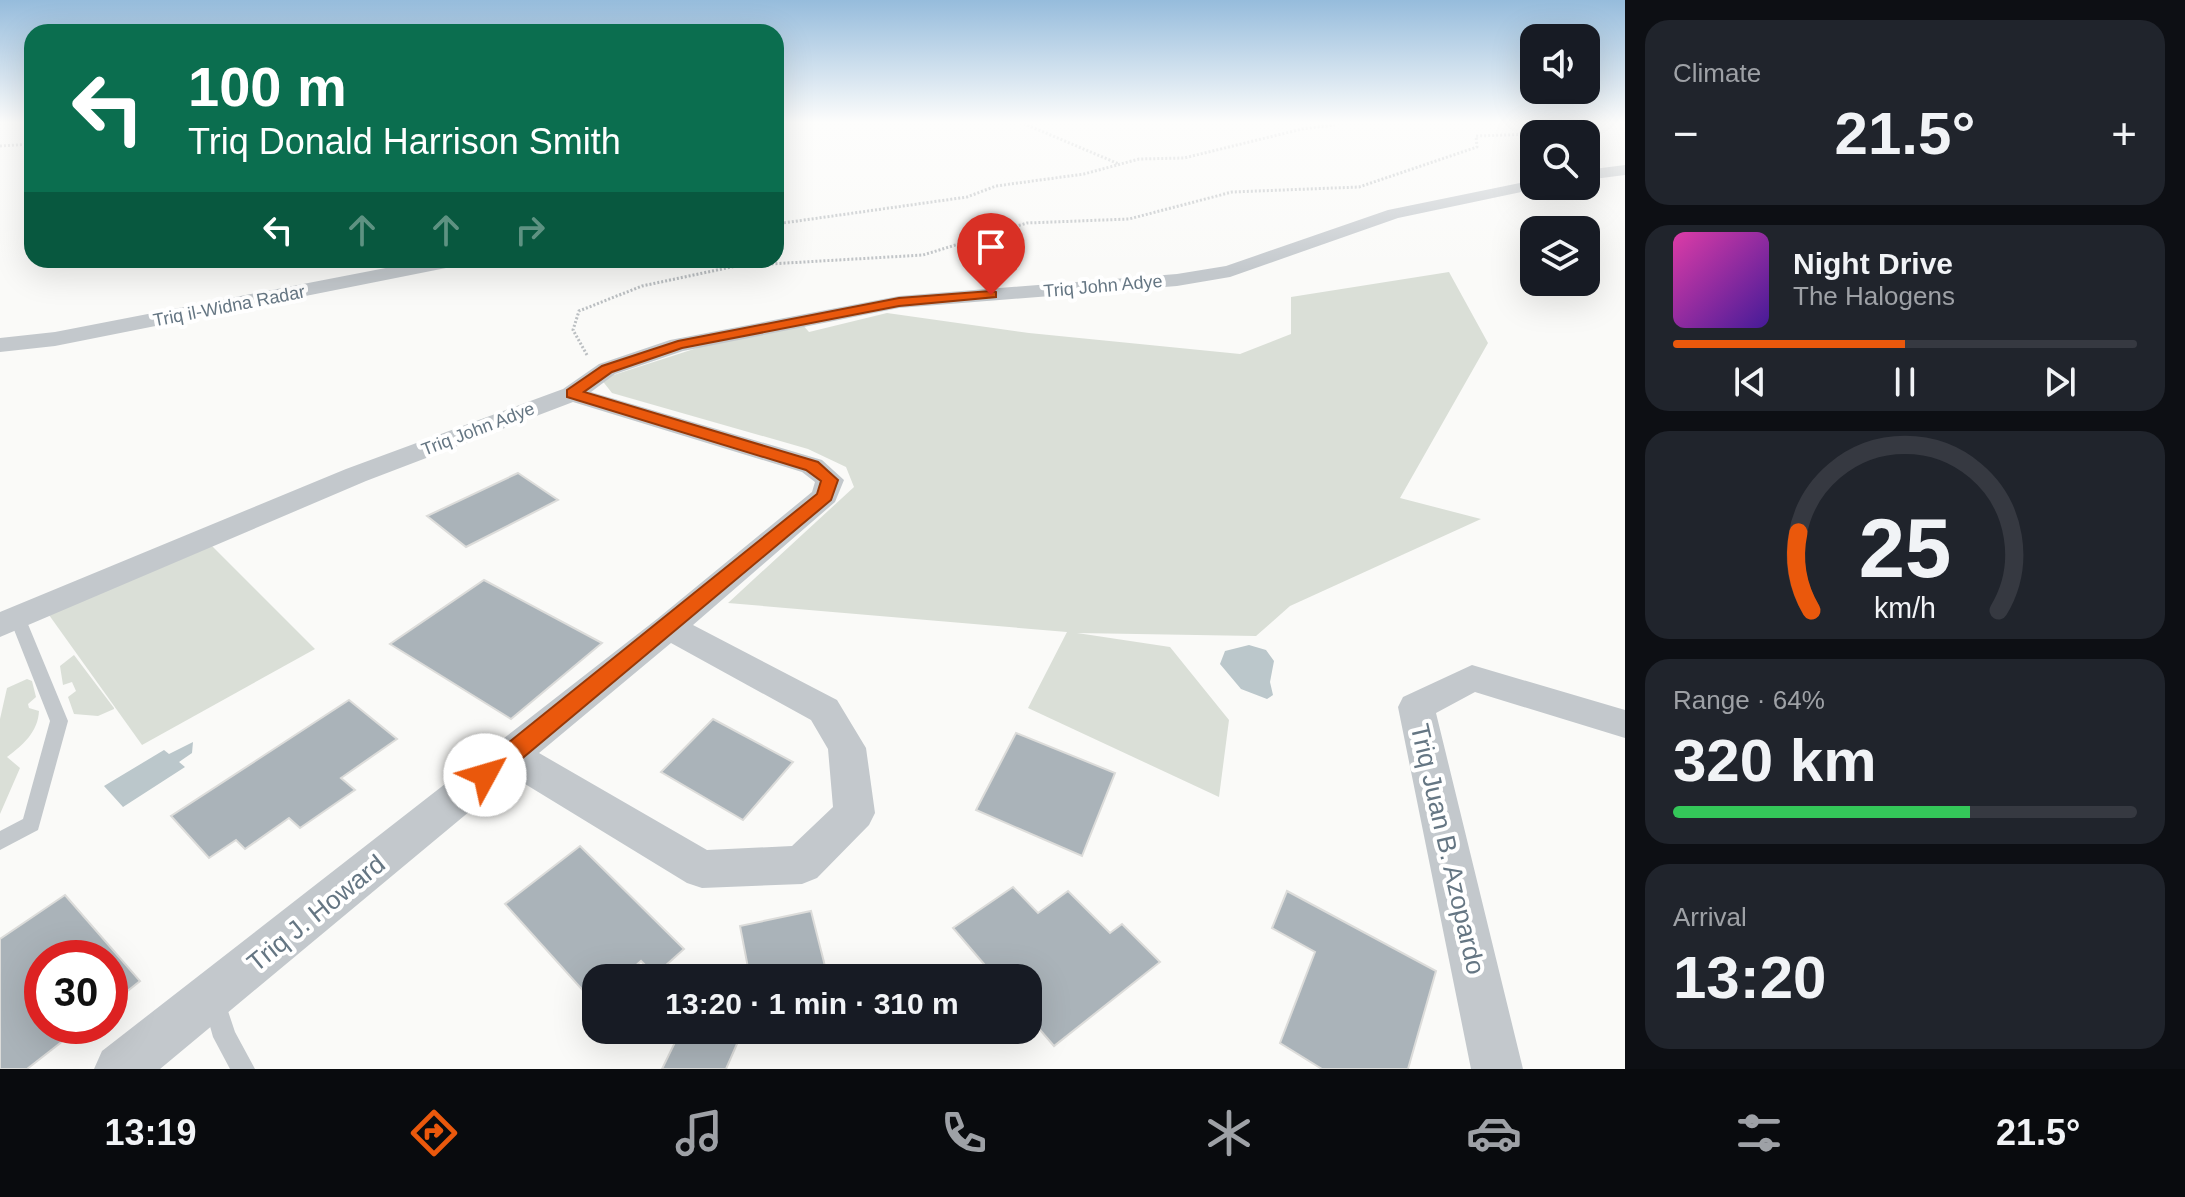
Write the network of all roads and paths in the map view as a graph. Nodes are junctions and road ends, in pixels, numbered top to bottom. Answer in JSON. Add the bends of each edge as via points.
{"nodes":[{"id":1,"x":1092,"y":172,"type":"edge"},
{"id":2,"x":1404,"y":172,"type":"edge"},
{"id":3,"x":1520,"y":188,"type":"edge"},
{"id":4,"x":784,"y":223,"type":"edge"},
{"id":5,"x":784,"y":263,"type":"edge"},
{"id":6,"x":415,"y":268,"type":"edge"},
{"id":7,"x":727,"y":268,"type":"edge"},
{"id":8,"x":0,"y":345,"type":"edge"},
{"id":9,"x":607,"y":369,"type":"junction"},
{"id":10,"x":572,"y":394,"type":"junction"},
{"id":11,"x":8,"y":621,"type":"edge"},
{"id":12,"x":669,"y":627,"type":"junction"},
{"id":13,"x":1621,"y":716,"type":"edge"},
{"id":14,"x":510,"y":755,"type":"junction"},
{"id":15,"x":0,"y":841,"type":"edge"},
{"id":16,"x":213,"y":996,"type":"junction"},
{"id":17,"x":120,"y":1069,"type":"edge"},
{"id":18,"x":243,"y":1069,"type":"edge"},
{"id":19,"x":1497,"y":1069,"type":"edge"}],
"edges":[{"from":1,"to":4,"type":"path","via":[[996,186],[967,197]]},
{"from":2,"to":5,"type":"path","via":[[1359,187],[1232,192],[1129,219],[1027,223],[923,255]]},
{"from":3,"to":9,"type":"street","name":"Triq John Adye","via":[[1394,214],[1230,271],[1177,280],[899,302],[678,345]]},
{"from":6,"to":8,"type":"street","name":"Triq il-Widna Radar","via":[[55,339]]},
{"from":7,"to":9,"type":"path","via":[[642,286],[579,311],[573,330],[584,354]]},
{"from":9,"to":10,"type":"street","name":"Triq John Adye"},
{"from":10,"to":11,"type":"street","name":"Triq John Adye","via":[[356,475]]},
{"from":10,"to":12,"type":"street","name":"Triq J. Howard","via":[[812,466],[830,480],[825,496]]},
{"from":11,"to":15,"type":"lane","via":[[59,721],[31,824]]},
{"from":12,"to":14,"type":"street","name":"Triq J. Howard"},
{"from":12,"to":14,"type":"street","via":[[824,710],[847,748],[854,813],[802,865],[702,869]]},
{"from":13,"to":19,"type":"street","name":"Triq Juan B. Azopardo","via":[[1472,678],[1416,707]]},
{"from":14,"to":16,"type":"street","name":"Triq J. Howard"},
{"from":16,"to":17,"type":"street","name":"Triq J. Howard"},
{"from":16,"to":18,"type":"lane","via":[[225,1037]]}]}
